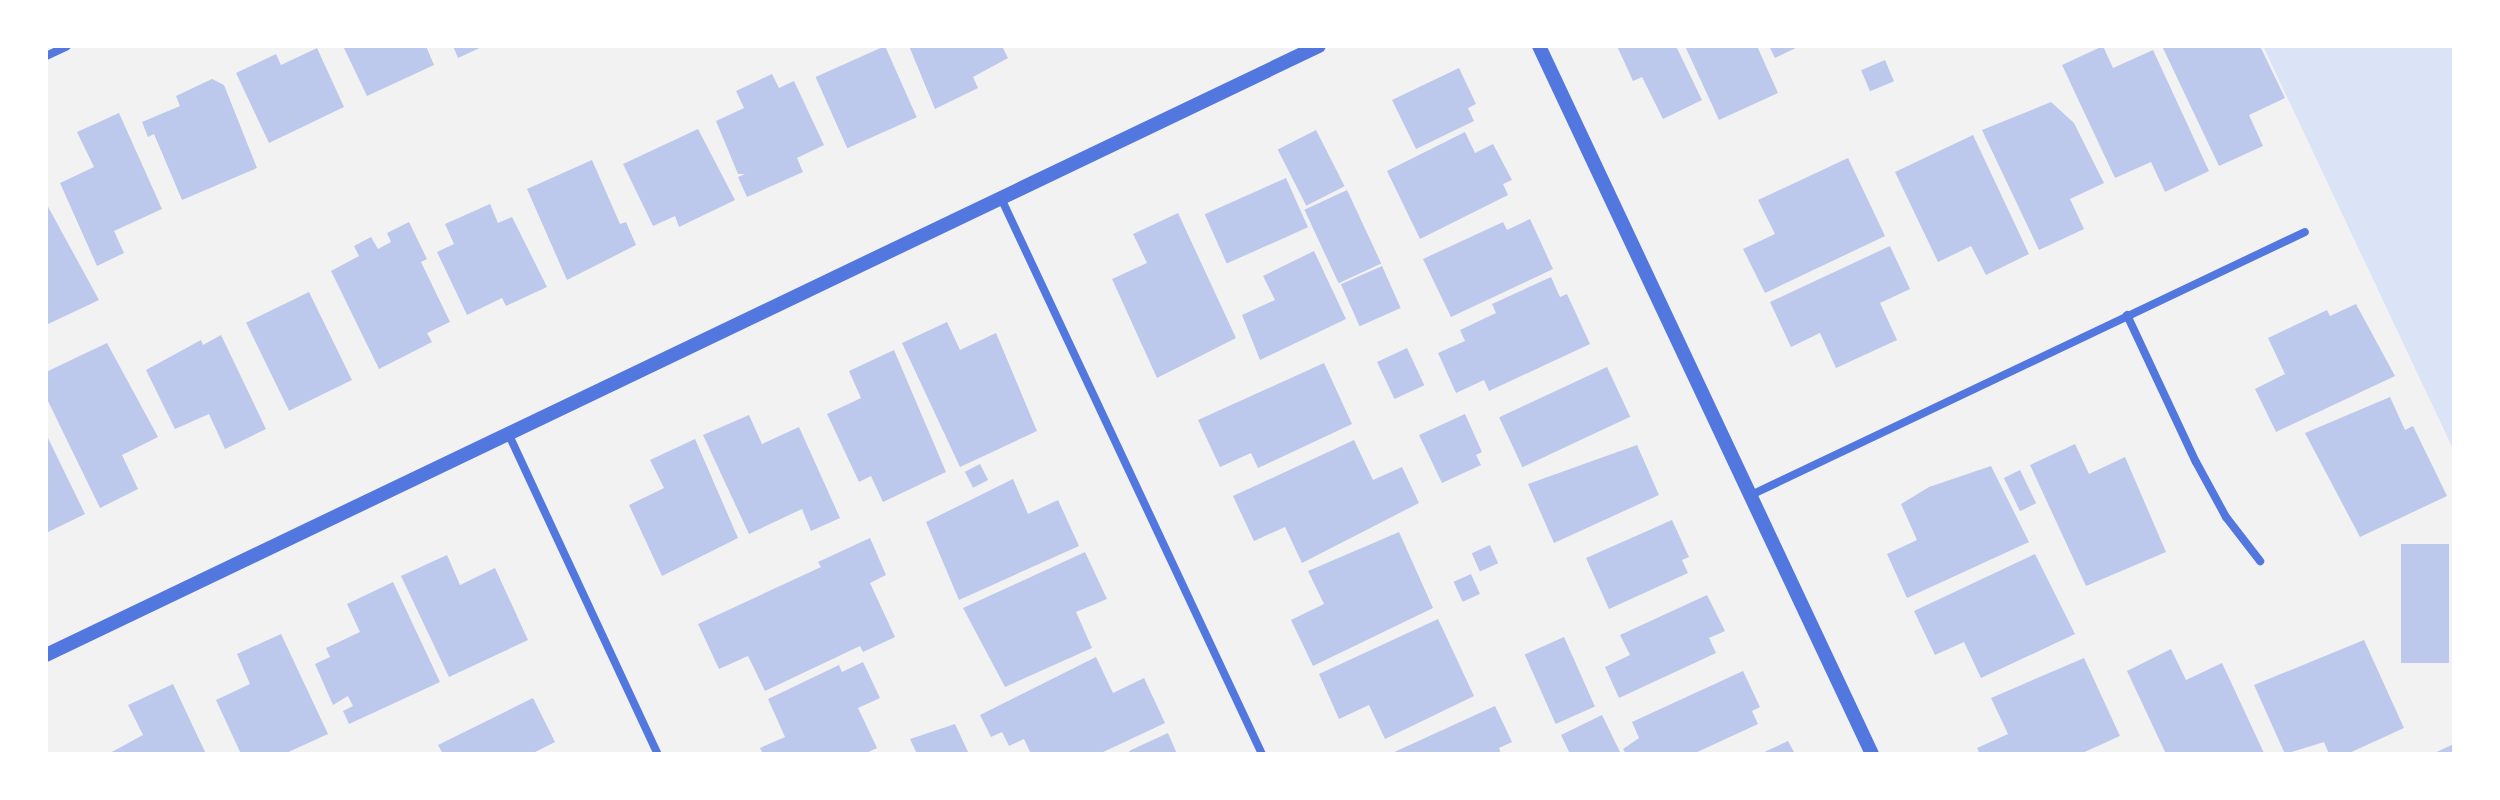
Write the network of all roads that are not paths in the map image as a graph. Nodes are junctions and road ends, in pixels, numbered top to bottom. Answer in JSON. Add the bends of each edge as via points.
{"nodes":[{"id":1,"x":67,"y":46,"type":"edge"},
{"id":2,"x":1319,"y":46,"type":"edge"},
{"id":3,"x":1539,"y":46,"type":"edge"},
{"id":4,"x":46,"y":56,"type":"edge"},
{"id":5,"x":1000,"y":195,"type":"junction"},
{"id":6,"x":2305,"y":232,"type":"dead end"},
{"id":7,"x":2127,"y":315,"type":"junction"},
{"id":8,"x":507,"y":432,"type":"junction"},
{"id":9,"x":1751,"y":495,"type":"junction"},
{"id":10,"x":2260,"y":561,"type":"dead end"},
{"id":11,"x":46,"y":655,"type":"edge"},
{"id":12,"x":658,"y":754,"type":"edge"},
{"id":13,"x":1262,"y":754,"type":"edge"},
{"id":14,"x":1872,"y":754,"type":"edge"}],
"edges":[{"from":1,"to":4,"type":"street"},
{"from":2,"to":5,"type":"street"},
{"from":3,"to":9,"type":"street"},
{"from":5,"to":8,"type":"street"},
{"from":5,"to":13,"type":"street"},
{"from":6,"to":7,"type":"street"},
{"from":7,"to":9,"type":"street"},
{"from":7,"to":10,"type":"street","via":[[2196,462],[2226,517]]},
{"from":8,"to":11,"type":"street"},
{"from":8,"to":12,"type":"street"},
{"from":9,"to":14,"type":"street"}]}
